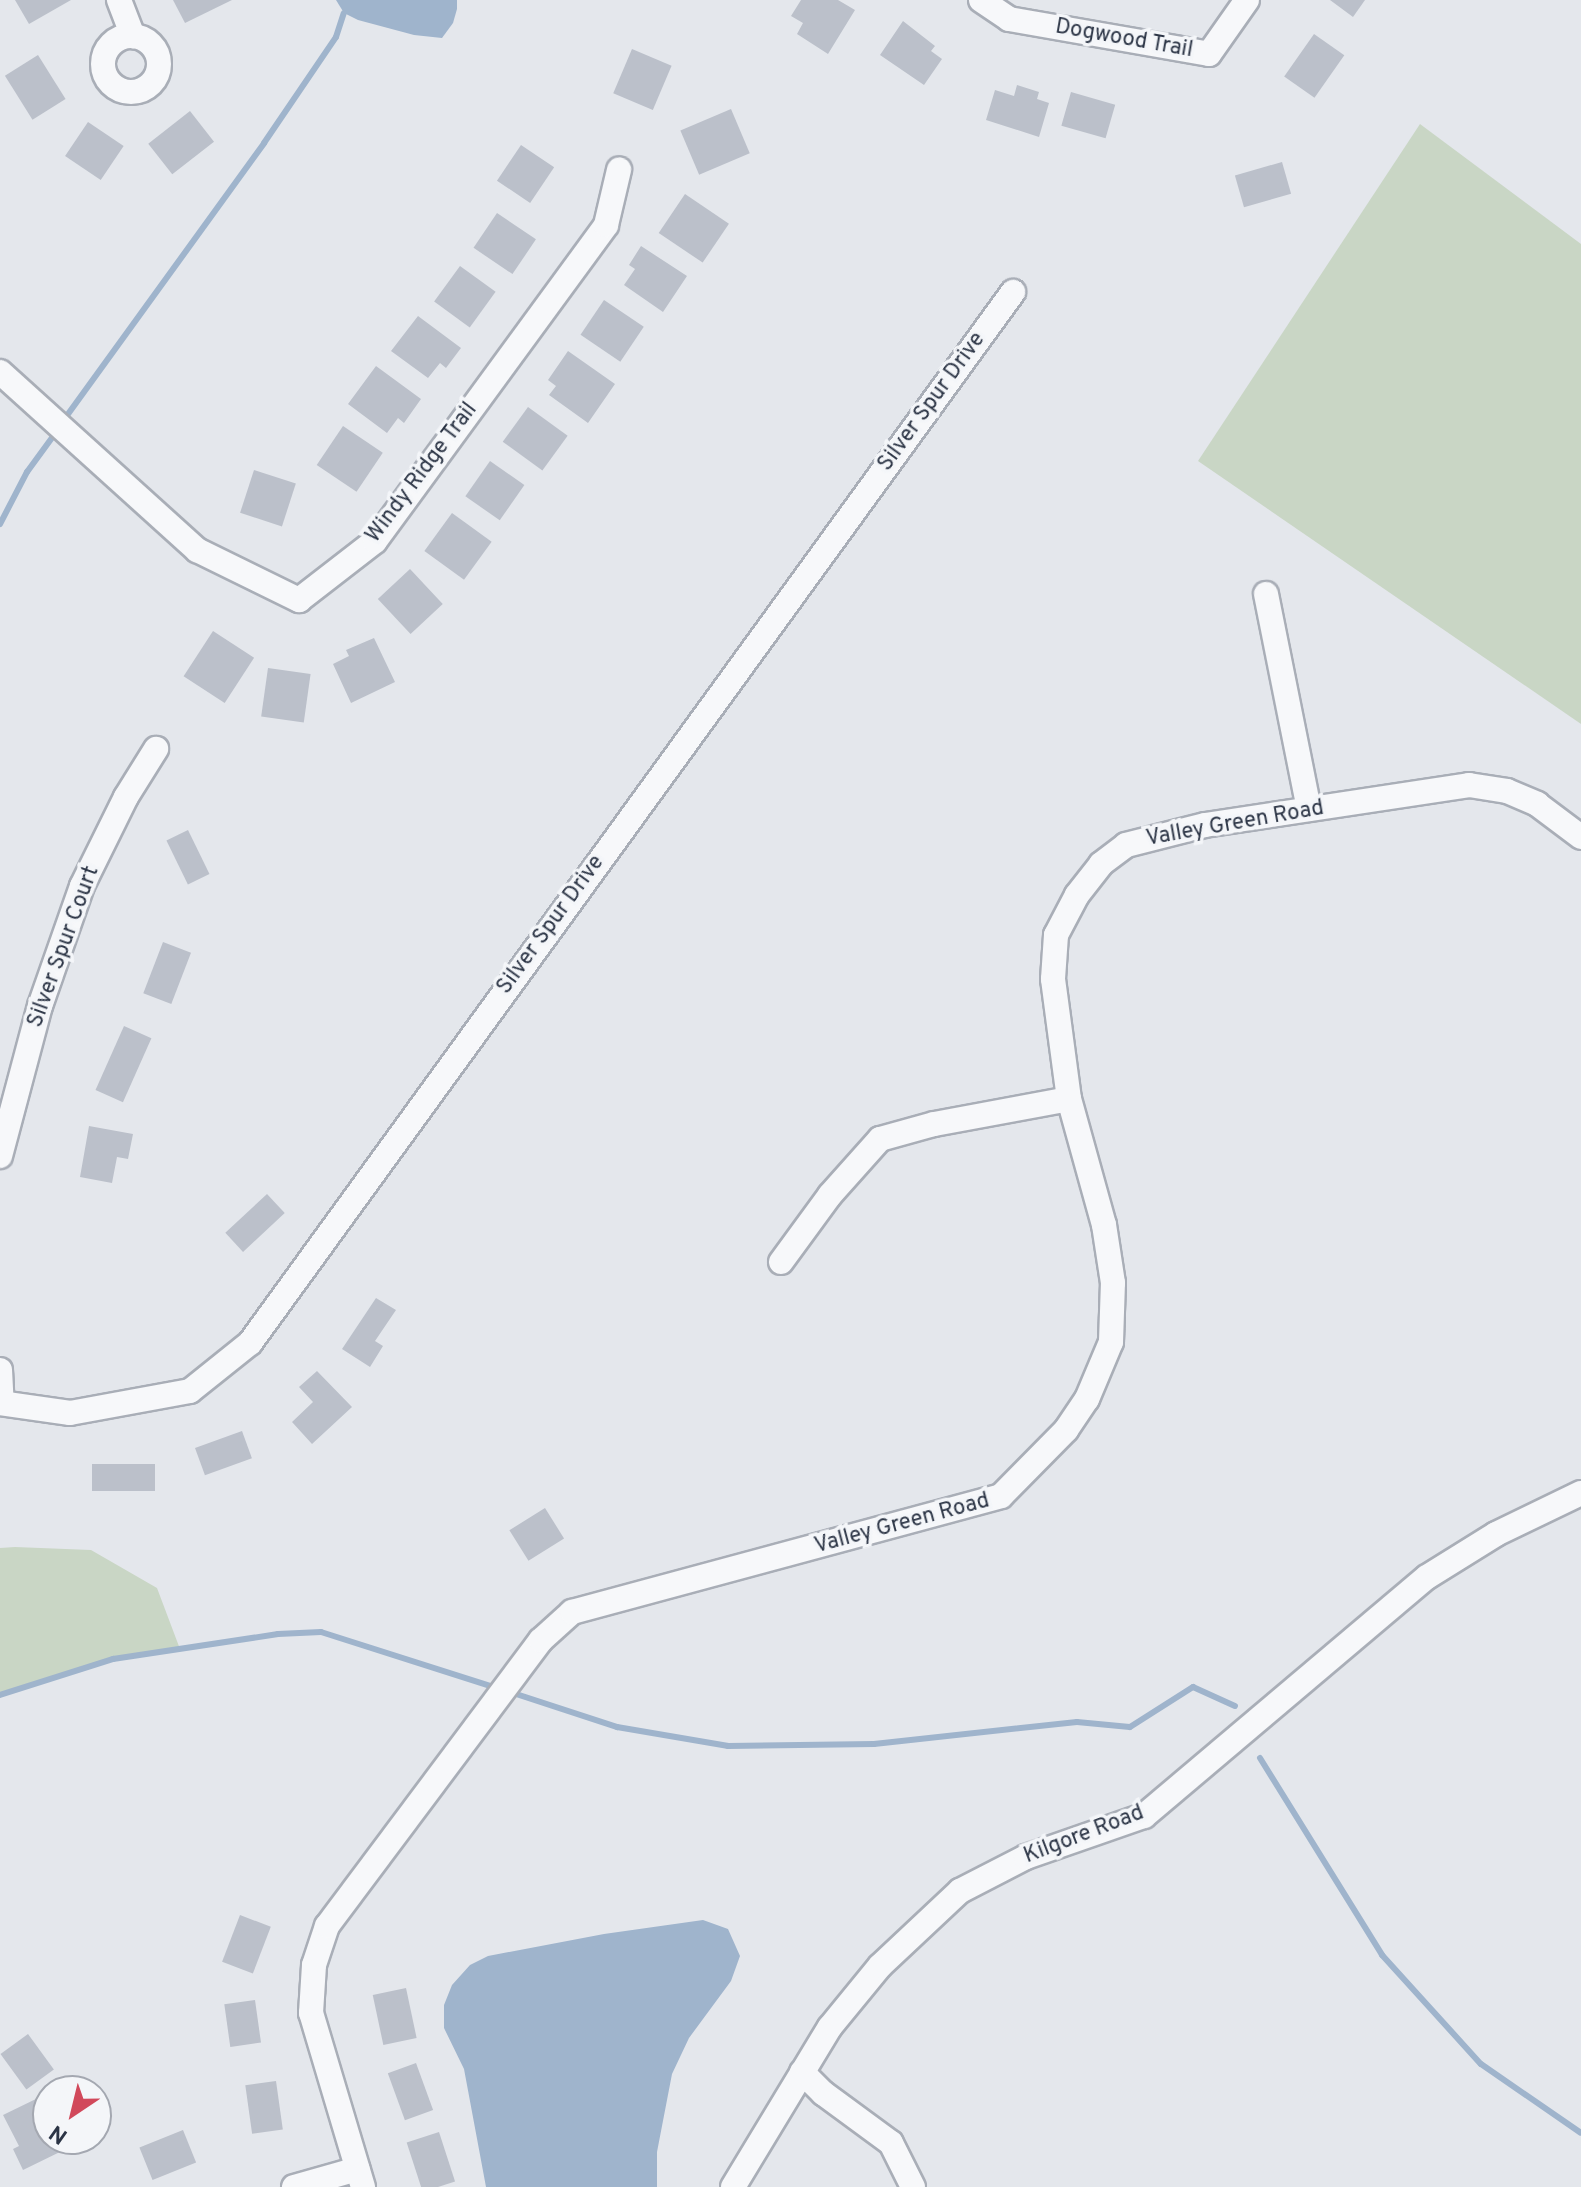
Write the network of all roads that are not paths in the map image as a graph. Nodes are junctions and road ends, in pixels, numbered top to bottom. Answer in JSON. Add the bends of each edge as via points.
{"nodes":[{"id":1,"x":119,"y":0,"type":"edge"},
{"id":2,"x":981,"y":0,"type":"edge"},
{"id":3,"x":1247,"y":0,"type":"edge"},
{"id":4,"x":133,"y":36,"type":"dead end"},
{"id":5,"x":619,"y":170,"type":"dead end"},
{"id":6,"x":1013,"y":292,"type":"dead end"},
{"id":7,"x":0,"y":372,"type":"edge"},
{"id":8,"x":1266,"y":594,"type":"dead end"},
{"id":9,"x":156,"y":749,"type":"dead end"},
{"id":10,"x":1309,"y":809,"type":"junction"},
{"id":11,"x":1581,"y":837,"type":"edge"},
{"id":12,"x":1069,"y":1099,"type":"junction"},
{"id":13,"x":0,"y":1156,"type":"edge"},
{"id":14,"x":781,"y":1262,"type":"dead end"},
{"id":15,"x":0,"y":1370,"type":"edge"},
{"id":16,"x":1,"y":1403,"type":"edge"},
{"id":17,"x":1581,"y":1493,"type":"edge"},
{"id":18,"x":802,"y":2072,"type":"junction"},
{"id":19,"x":360,"y":2178,"type":"edge"},
{"id":20,"x":294,"y":2187,"type":"edge"},
{"id":21,"x":733,"y":2187,"type":"edge"},
{"id":22,"x":913,"y":2187,"type":"edge"}],
"edges":[{"from":1,"to":4,"type":"street"},
{"from":2,"to":3,"type":"street","name":"Dogwood Trail","via":[[1009,19],[1209,54]]},
{"from":5,"to":7,"type":"street","name":"Windy Ridge Trail","via":[[606,225],[375,541],[299,600],[197,550]]},
{"from":6,"to":16,"type":"street","name":"Silver Spur Drive","via":[[250,1343],[190,1391],[70,1413]]},
{"from":8,"to":10,"type":"street"},
{"from":9,"to":13,"type":"street","name":"Silver Spur Court","via":[[82,886],[40,1006]]},
{"from":10,"to":11,"type":"street","name":"Valley Green Road","via":[[1469,785],[1507,791],[1537,804]]},
{"from":10,"to":12,"type":"street","name":"Valley Green Road","via":[[1205,825],[1126,845],[1101,864],[1056,935],[1053,979]]},
{"from":12,"to":14,"type":"street","via":[[880,1139]]},
{"from":12,"to":19,"type":"street","name":"Valley Green Road","via":[[1104,1225],[1113,1283],[1111,1342],[1087,1399],[1066,1430],[1001,1496],[572,1612],[541,1640],[327,1926],[314,1965],[311,2013]]},
{"from":15,"to":16,"type":"street"},
{"from":17,"to":18,"type":"street","name":"Kilgore Road","via":[[1496,1534],[1427,1577],[1144,1816],[1026,1857],[960,1891],[880,1966],[830,2027]]},
{"from":18,"to":21,"type":"street","name":"Kilgore Road"},
{"from":18,"to":22,"type":"street","via":[[891,2143]]},
{"from":19,"to":20,"type":"street"}]}
